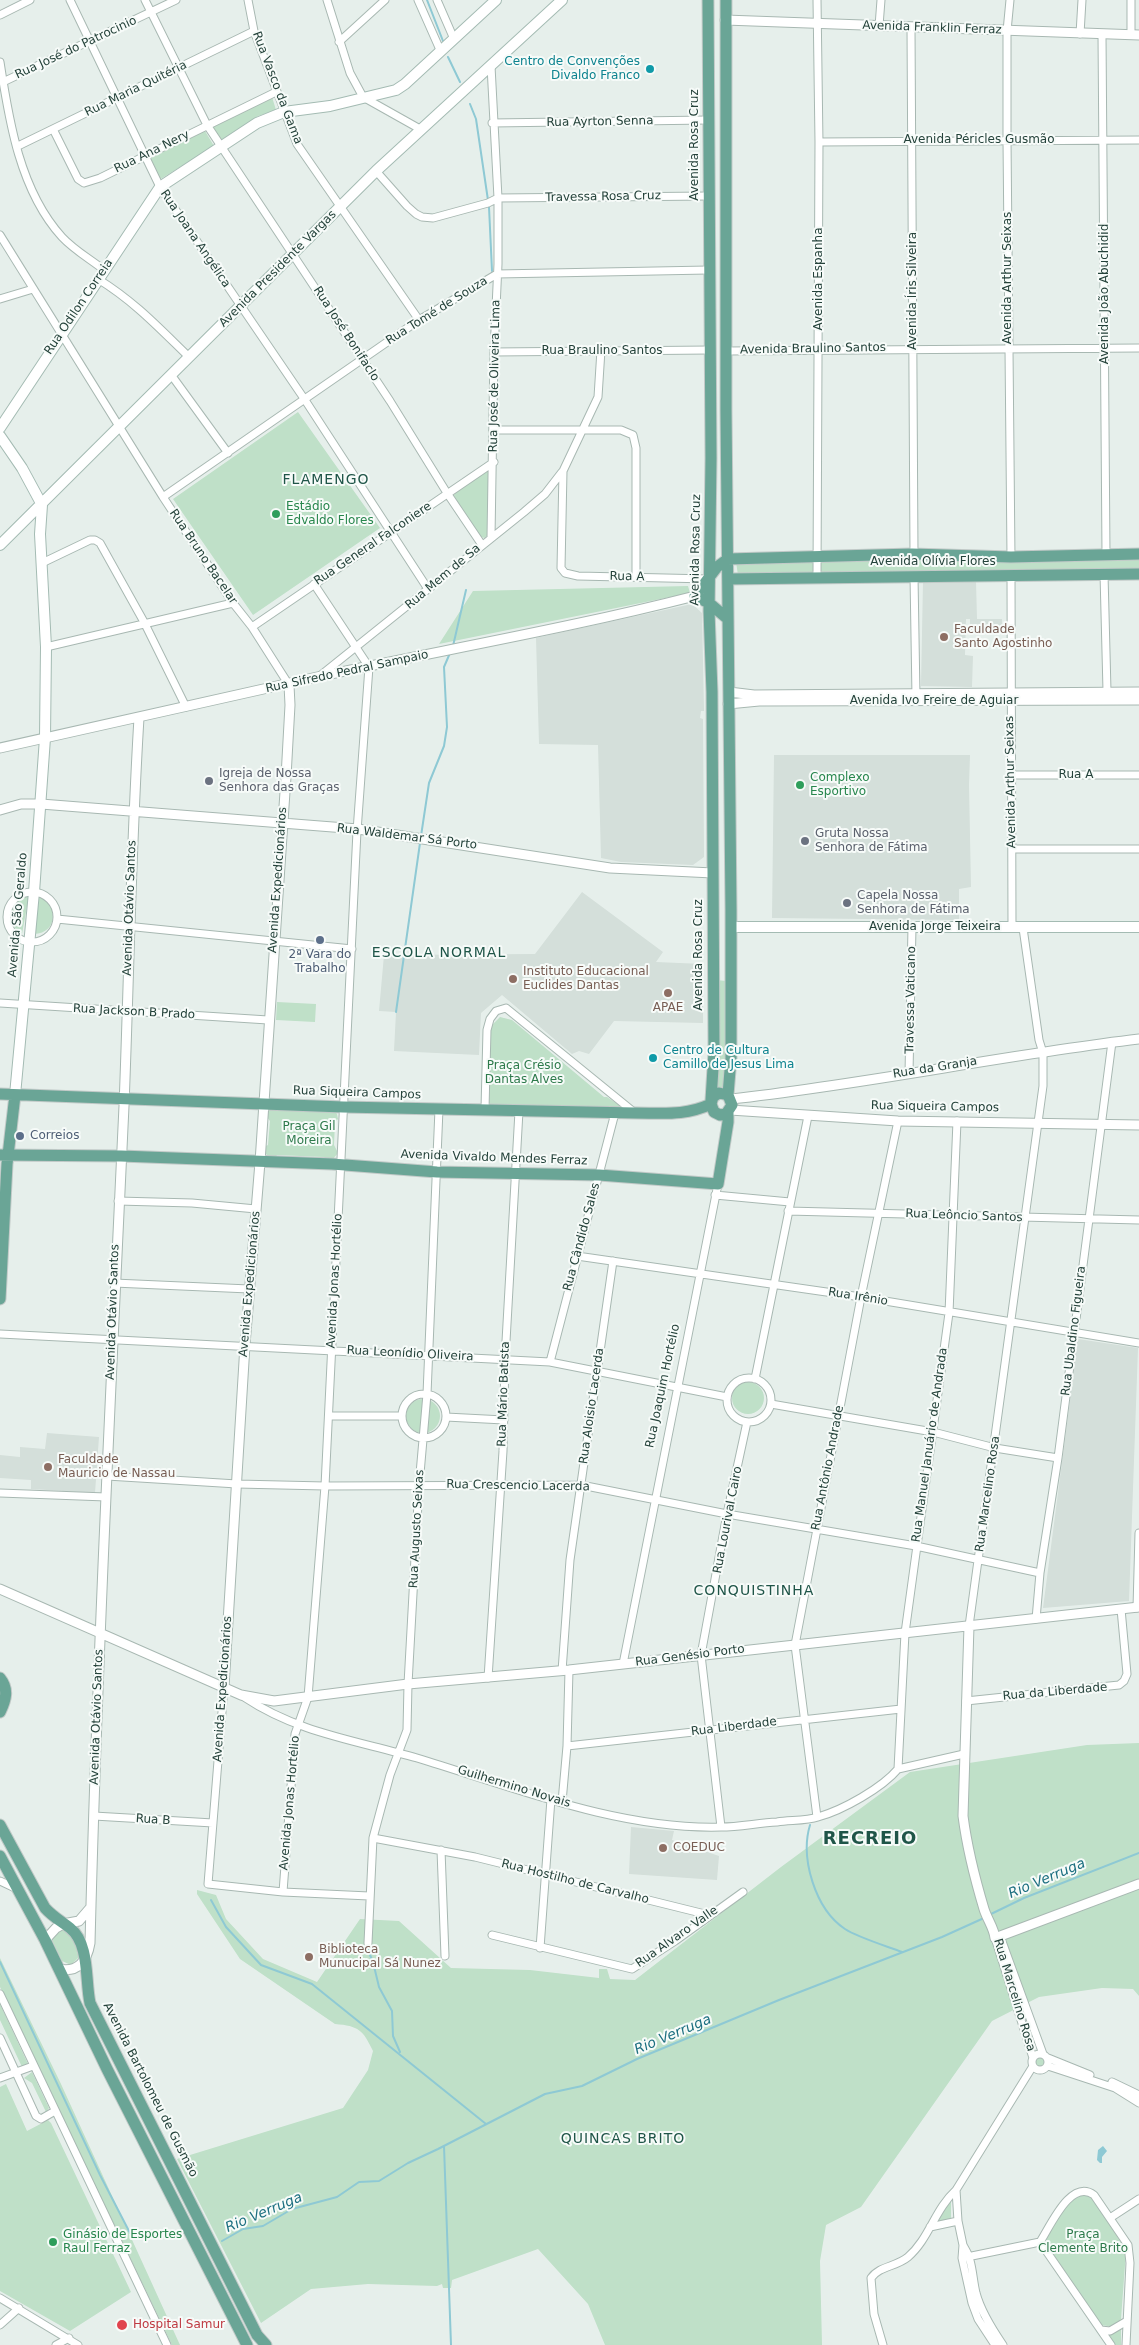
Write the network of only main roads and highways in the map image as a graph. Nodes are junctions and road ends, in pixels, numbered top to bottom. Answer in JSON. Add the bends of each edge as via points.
{"nodes":[{"id":1,"x":496,"y":0,"type":"edge"},
{"id":2,"x":562,"y":0,"type":"edge"},
{"id":3,"x":708,"y":0,"type":"edge"},
{"id":4,"x":726,"y":0,"type":"edge"},
{"id":5,"x":708,"y":108,"type":"junction"},
{"id":6,"x":726,"y":109,"type":"junction"},
{"id":7,"x":726,"y":231,"type":"junction"},
{"id":8,"x":709,"y":232,"type":"junction"},
{"id":9,"x":710,"y":379,"type":"junction"},
{"id":10,"x":726,"y":382,"type":"junction"},
{"id":11,"x":0,"y":428,"type":"edge"},
{"id":12,"x":0,"y":436,"type":"edge"},
{"id":13,"x":42,"y":505,"type":"junction"},
{"id":14,"x":0,"y":545,"type":"edge"},
{"id":15,"x":709,"y":554,"type":"junction"},
{"id":16,"x":1139,"y":554,"type":"edge"},
{"id":17,"x":728,"y":559,"type":"junction"},
{"id":18,"x":727,"y":574,"type":"junction"},
{"id":19,"x":1139,"y":574,"type":"edge"},
{"id":20,"x":709,"y":579,"type":"junction"},
{"id":21,"x":709,"y":603,"type":"junction"},
{"id":22,"x":728,"y":619,"type":"junction"},
{"id":23,"x":729,"y":737,"type":"junction"},
{"id":24,"x":712,"y":738,"type":"junction"},
{"id":25,"x":731,"y":927,"type":"junction"},
{"id":26,"x":1139,"y":927,"type":"edge"},
{"id":27,"x":731,"y":971,"type":"junction"},
{"id":28,"x":712,"y":973,"type":"junction"},
{"id":29,"x":0,"y":1094,"type":"edge"},
{"id":30,"x":15,"y":1095,"type":"junction"},
{"id":31,"x":711,"y":1102,"type":"junction"},
{"id":32,"x":729,"y":1104,"type":"junction"},
{"id":33,"x":4,"y":1155,"type":"edge"},
{"id":34,"x":716,"y":1190,"type":"joint"},
{"id":35,"x":2,"y":1257,"type":"edge"},
{"id":36,"x":0,"y":1299,"type":"edge"},
{"id":37,"x":0,"y":1678,"type":"edge"},
{"id":38,"x":0,"y":1712,"type":"edge"},
{"id":39,"x":0,"y":1825,"type":"edge"},
{"id":40,"x":0,"y":1856,"type":"edge"},
{"id":41,"x":247,"y":2345,"type":"edge"},
{"id":42,"x":266,"y":2345,"type":"edge"}],
"edges":[{"from":1,"to":11,"type":"main road","name":"Rua Odilon Correia","via":[[396,90],[284,112],[256,123],[160,187]]},
{"from":2,"to":13,"type":"main road","name":"Avenida Presidente Vargas","via":[[376,171]]},
{"from":3,"to":5,"type":"main road","name":"Avenida Rosa Cruz"},
{"from":4,"to":6,"type":"main road"},
{"from":5,"to":6,"type":"main road","via":[[717,115]]},
{"from":5,"to":8,"type":"main road","name":"Avenida Rosa Cruz"},
{"from":6,"to":7,"type":"main road"},
{"from":7,"to":8,"type":"main road","via":[[718,226]]},
{"from":7,"to":10,"type":"main road"},
{"from":8,"to":9,"type":"main road","name":"Avenida Rosa Cruz"},
{"from":9,"to":10,"type":"main road","via":[[719,385]]},
{"from":9,"to":15,"type":"main road","name":"Avenida Rosa Cruz"},
{"from":10,"to":17,"type":"main road"},
{"from":12,"to":13,"type":"main road"},
{"from":13,"to":14,"type":"main road","name":"Avenida Presidente Vargas"},
{"from":13,"to":30,"type":"main road","name":"Avenida São Geraldo","via":[[45,738]]},
{"from":15,"to":18,"type":"main road"},
{"from":15,"to":20,"type":"main road","name":"Avenida Rosa Cruz"},
{"from":16,"to":17,"type":"main road","name":"Avenida Olívia Flores","via":[[1010,557],[914,554]]},
{"from":17,"to":18,"type":"main road"},
{"from":18,"to":19,"type":"main road","name":"Avenida Olívia Flores"},
{"from":18,"to":20,"type":"main road"},
{"from":18,"to":22,"type":"main road"},
{"from":20,"to":21,"type":"main road","name":"Avenida Rosa Cruz"},
{"from":20,"to":21,"type":"main road","via":[[694,596]]},
{"from":21,"to":22,"type":"main road"},
{"from":21,"to":24,"type":"main road","name":"Avenida Rosa Cruz"},
{"from":22,"to":23,"type":"main road"},
{"from":23,"to":24,"type":"main road","via":[[719,732]]},
{"from":23,"to":25,"type":"main road"},
{"from":24,"to":28,"type":"main road","name":"Avenida Rosa Cruz"},
{"from":25,"to":26,"type":"main road","name":"Avenida Jorge Teixeira"},
{"from":25,"to":27,"type":"main road"},
{"from":27,"to":28,"type":"main road","via":[[721,978]]},
{"from":27,"to":32,"type":"main road"},
{"from":28,"to":31,"type":"main road","name":"Avenida Rosa Cruz","via":[[714,1052]]},
{"from":29,"to":30,"type":"main road","name":"Rua Siqueira Campos"},
{"from":30,"to":31,"type":"main road","name":"Rua Siqueira Campos","via":[[683,1114]]},
{"from":30,"to":33,"type":"main road","name":"Avenida São Geraldo"},
{"from":31,"to":32,"type":"main road","via":[[719,1093]]},
{"from":31,"to":32,"type":"main road","via":[[712,1110],[717,1114]]},
{"from":32,"to":34,"type":"main road","name":"Rua Joaquim Hortélio"},
{"from":33,"to":34,"type":"main road","name":"Avenida Vivaldo Mendes Ferraz","via":[[120,1156],[340,1164],[436,1172],[599,1175]]},
{"from":33,"to":35,"type":"main road","name":"Avenida São Geraldo"},
{"from":35,"to":36,"type":"main road","name":"Avenida São Geraldo"},
{"from":37,"to":38,"type":"main road","via":[[6,1698]]},
{"from":39,"to":42,"type":"main road","name":"Avenida Bartolomeu de Gusmão","via":[[45,1908],[77,1937],[90,2002],[257,2335]]},
{"from":40,"to":41,"type":"main road"}]}
